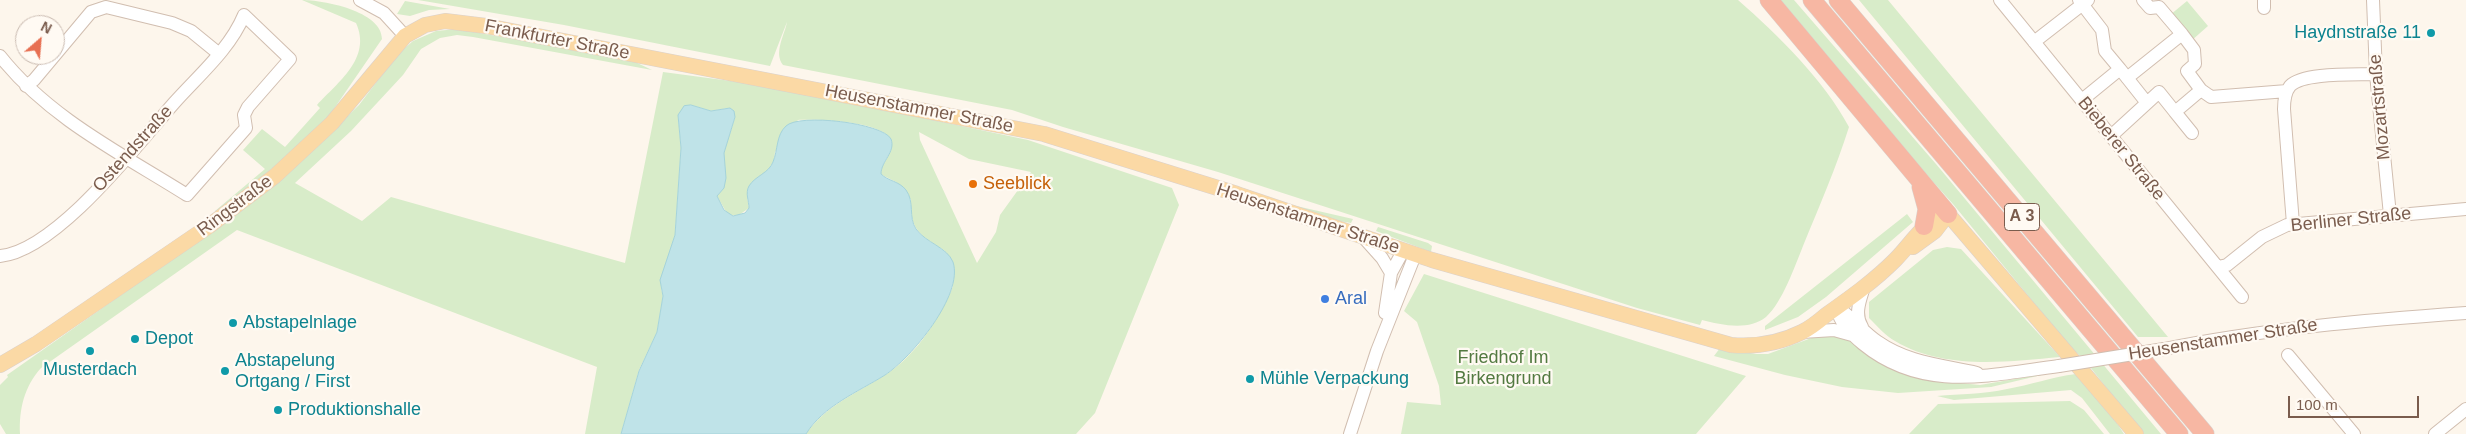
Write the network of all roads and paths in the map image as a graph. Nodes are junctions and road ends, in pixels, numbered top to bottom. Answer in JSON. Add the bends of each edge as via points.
{"nodes":[{"id":1,"x":1769,"y":0,"type":"edge"},
{"id":2,"x":1812,"y":0,"type":"edge"},
{"id":3,"x":1838,"y":0,"type":"edge"},
{"id":4,"x":2000,"y":0,"type":"edge"},
{"id":5,"x":2373,"y":0,"type":"edge"},
{"id":6,"x":364,"y":1,"type":"edge"},
{"id":7,"x":2083,"y":1,"type":"edge"},
{"id":8,"x":2147,"y":4,"type":"edge"},
{"id":9,"x":2182,"y":34,"type":"junction"},
{"id":10,"x":405,"y":36,"type":"junction"},
{"id":11,"x":2034,"y":42,"type":"junction"},
{"id":12,"x":218,"y":54,"type":"junction"},
{"id":13,"x":0,"y":56,"type":"edge"},
{"id":14,"x":4,"y":70,"type":"edge"},
{"id":15,"x":2124,"y":74,"type":"junction"},
{"id":16,"x":2376,"y":74,"type":"junction"},
{"id":17,"x":768,"y":80,"type":"joint"},
{"id":18,"x":26,"y":86,"type":"junction"},
{"id":19,"x":2201,"y":90,"type":"junction"},
{"id":20,"x":2287,"y":91,"type":"junction"},
{"id":21,"x":2082,"y":100,"type":"junction"},
{"id":22,"x":2147,"y":103,"type":"junction"},
{"id":23,"x":2175,"y":112,"type":"junction"},
{"id":24,"x":2192,"y":133,"type":"dead end"},
{"id":25,"x":2111,"y":136,"type":"junction"},
{"id":26,"x":126,"y":157,"type":"junction"},
{"id":27,"x":1918,"y":180,"type":"junction"},
{"id":28,"x":2466,"y":209,"type":"edge"},
{"id":29,"x":1948,"y":214,"type":"junction"},
{"id":30,"x":2390,"y":215,"type":"junction"},
{"id":31,"x":2293,"y":224,"type":"junction"},
{"id":32,"x":1930,"y":229,"type":"junction"},
{"id":33,"x":1964,"y":234,"type":"junction"},
{"id":34,"x":1364,"y":239,"type":"junction"},
{"id":35,"x":1409,"y":253,"type":"junction"},
{"id":36,"x":0,"y":256,"type":"edge"},
{"id":37,"x":2218,"y":266,"type":"junction"},
{"id":38,"x":1391,"y":273,"type":"junction"},
{"id":39,"x":1864,"y":287,"type":"junction"},
{"id":40,"x":2242,"y":297,"type":"dead end"},
{"id":41,"x":1837,"y":307,"type":"junction"},
{"id":42,"x":2466,"y":313,"type":"edge"},
{"id":43,"x":1802,"y":332,"type":"junction"},
{"id":44,"x":1861,"y":336,"type":"junction"},
{"id":45,"x":1380,"y":342,"type":"junction"},
{"id":46,"x":2288,"y":355,"type":"dead end"},
{"id":47,"x":1,"y":373,"type":"edge"},
{"id":48,"x":2466,"y":409,"type":"edge"},
{"id":49,"x":1350,"y":434,"type":"edge"},
{"id":50,"x":2136,"y":434,"type":"edge"},
{"id":51,"x":2179,"y":434,"type":"edge"},
{"id":52,"x":2205,"y":434,"type":"edge"},
{"id":53,"x":2354,"y":434,"type":"edge"},
{"id":54,"x":2435,"y":434,"type":"edge"}],
"edges":[{"from":1,"to":27,"type":"highway"},
{"from":2,"to":51,"type":"highway","number":"A 3"},
{"from":3,"to":52,"type":"highway","number":"A 3"},
{"from":4,"to":11,"type":"street","name":"Bieberer Straße"},
{"from":5,"to":16,"type":"street","name":"Mozartstraße"},
{"from":6,"to":10,"type":"street","via":[[384,13]]},
{"from":7,"to":11,"type":"street"},
{"from":7,"to":15,"type":"street","via":[[2102,30],[2105,51]]},
{"from":8,"to":9,"type":"street","via":[[2159,7]]},
{"from":9,"to":15,"type":"street"},
{"from":9,"to":19,"type":"street","via":[[2194,50],[2195,64],[2188,71]]},
{"from":10,"to":17,"type":"main road","name":"Frankfurter Straße","via":[[433,23],[464,22]]},
{"from":10,"to":47,"type":"main road","name":"Ringstraße","via":[[332,124],[275,176],[209,226],[36,344]]},
{"from":11,"to":21,"type":"street","name":"Bieberer Straße"},
{"from":12,"to":18,"type":"street","via":[[181,26],[100,8],[91,12]]},
{"from":12,"to":26,"type":"street","name":"Ostendstraße"},
{"from":12,"to":26,"type":"street","name":"Ostendstraße","via":[[234,35],[244,15],[290,59],[248,107],[244,115],[246,128],[187,195]]},
{"from":13,"to":14,"type":"street"},
{"from":14,"to":18,"type":"street"},
{"from":15,"to":21,"type":"street"},
{"from":15,"to":22,"type":"street"},
{"from":16,"to":20,"type":"street","via":[[2305,79]]},
{"from":16,"to":30,"type":"street","name":"Mozartstraße"},
{"from":17,"to":34,"type":"main road","name":"Heusenstammer Straße","via":[[1044,134],[1237,194]]},
{"from":18,"to":26,"type":"street","via":[[60,114]]},
{"from":19,"to":20,"type":"street","via":[[2211,96]]},
{"from":19,"to":23,"type":"street"},
{"from":20,"to":31,"type":"street","via":[[2284,109]]},
{"from":21,"to":25,"type":"street","name":"Bieberer Straße"},
{"from":22,"to":23,"type":"street","via":[[2159,92]]},
{"from":22,"to":25,"type":"street"},
{"from":23,"to":24,"type":"street"},
{"from":25,"to":37,"type":"street","name":"Bieberer Straße"},
{"from":26,"to":36,"type":"street","name":"Ostendstraße","via":[[85,203],[61,224],[12,255]]},
{"from":27,"to":29,"type":"highway"},
{"from":27,"to":32,"type":"highway"},
{"from":28,"to":30,"type":"street","name":"Berliner Straße"},
{"from":29,"to":32,"type":"main road","via":[[1933,219]]},
{"from":29,"to":33,"type":"main road"},
{"from":30,"to":31,"type":"street","name":"Berliner Straße"},
{"from":31,"to":37,"type":"street","name":"Berliner Straße","via":[[2271,232],[2227,265]]},
{"from":32,"to":33,"type":"main road"},
{"from":32,"to":39,"type":"main road"},
{"from":33,"to":50,"type":"main road"},
{"from":34,"to":35,"type":"main road","name":"Heusenstammer Straße"},
{"from":34,"to":38,"type":"street"},
{"from":35,"to":38,"type":"street"},
{"from":35,"to":43,"type":"main road","name":"Heusenstammer Straße","via":[[1718,343],[1756,346]]},
{"from":35,"to":45,"type":"street"},
{"from":37,"to":40,"type":"street","name":"Bieberer Straße"},
{"from":38,"to":45,"type":"street","via":[[1387,306],[1379,332]]},
{"from":39,"to":41,"type":"main road"},
{"from":39,"to":44,"type":"street","via":[[1858,316]]},
{"from":41,"to":43,"type":"main road","name":"Heusenstammer Straße"},
{"from":41,"to":44,"type":"street","name":"Heusenstammer Straße"},
{"from":42,"to":44,"type":"street","name":"Heusenstammer Straße","bridge":true,"via":[[2327,324],[2215,339],[2059,366],[1982,374],[1904,357]]},
{"from":43,"to":44,"type":"street","via":[[1834,330]]},
{"from":45,"to":49,"type":"street"},
{"from":46,"to":53,"type":"street"},
{"from":48,"to":54,"type":"street"}]}
